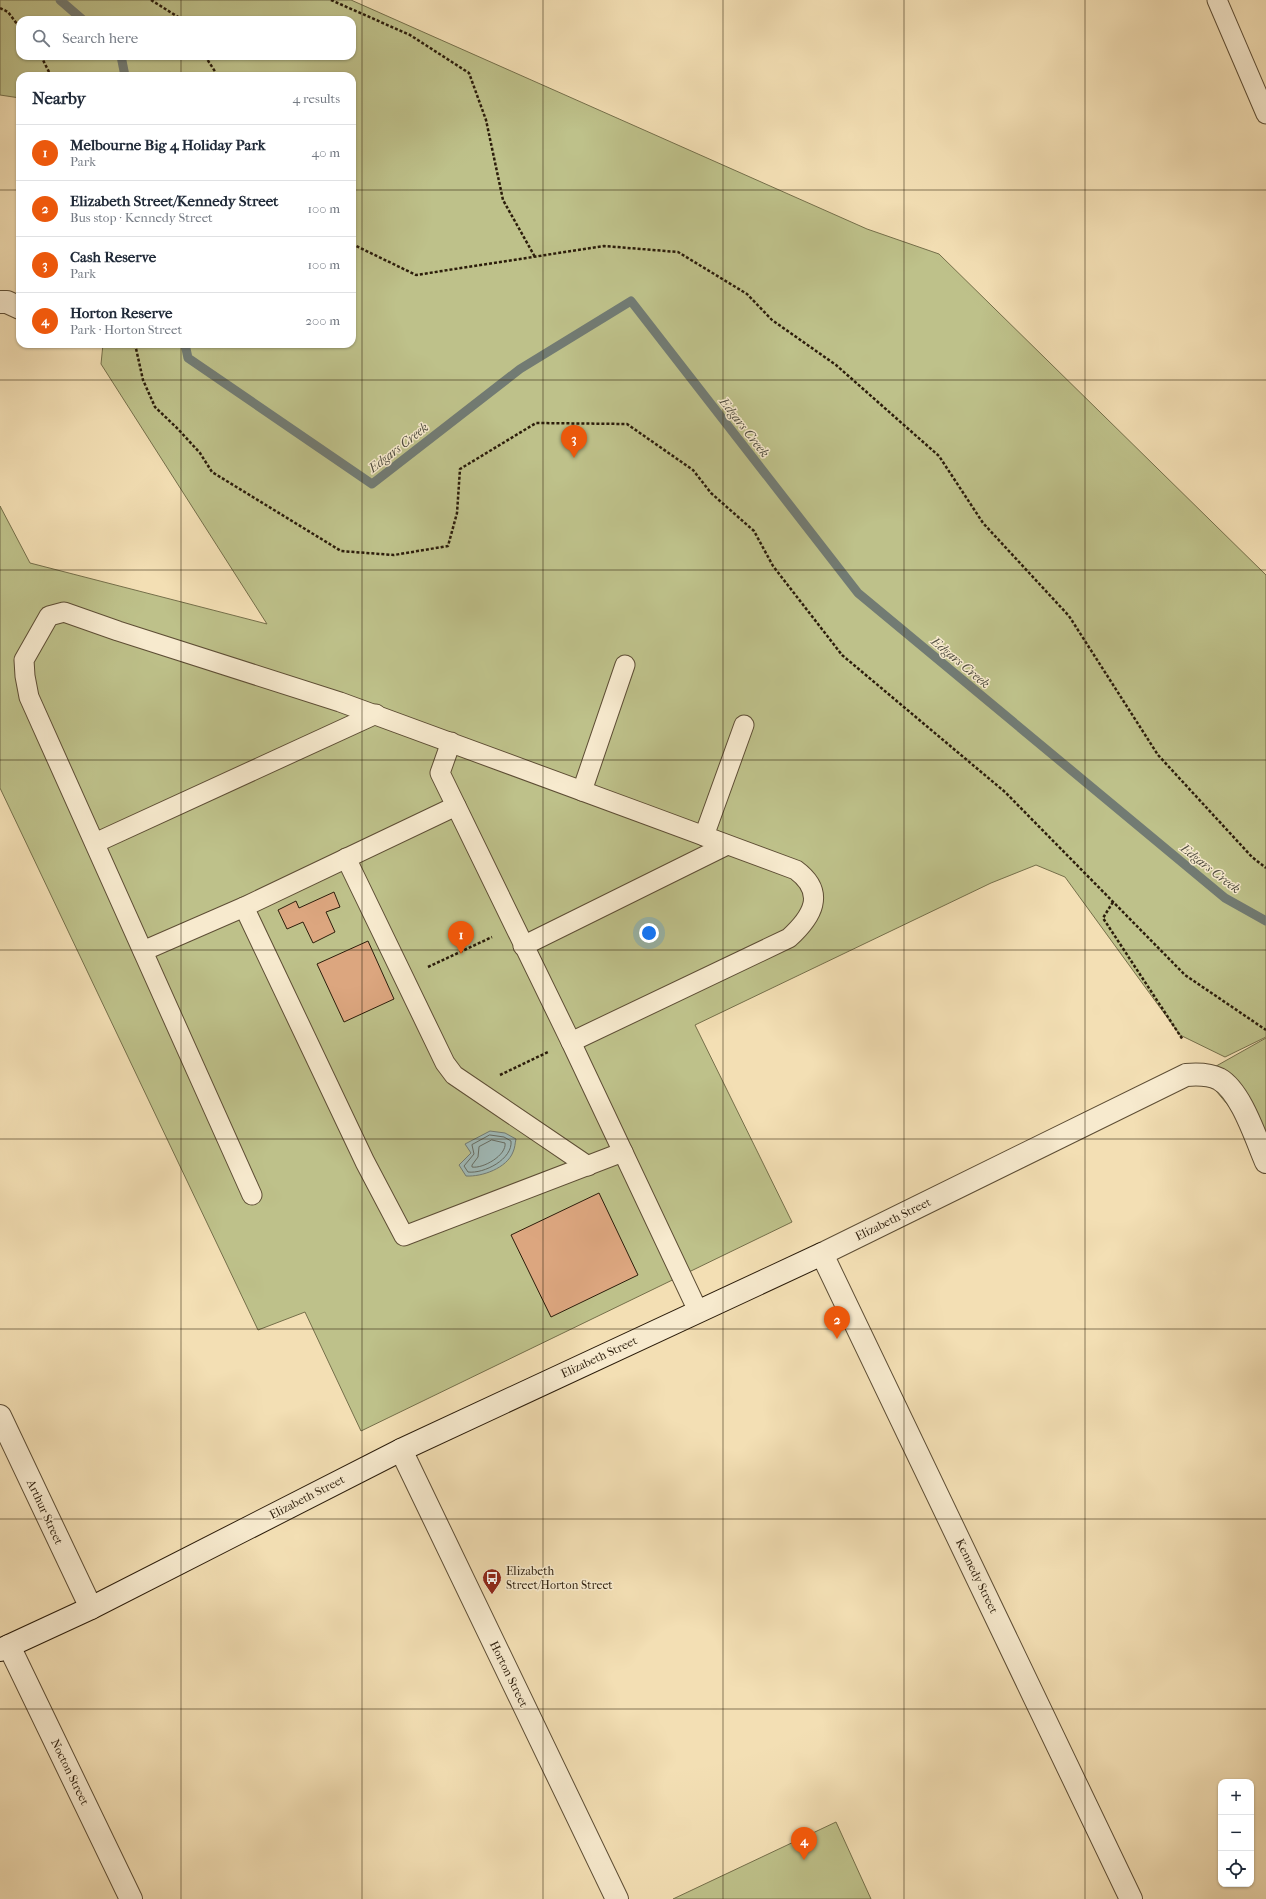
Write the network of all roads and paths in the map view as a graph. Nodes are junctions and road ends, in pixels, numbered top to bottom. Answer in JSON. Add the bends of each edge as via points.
{"nodes":[{"id":1,"x":151,"y":0,"type":"edge"},
{"id":2,"x":331,"y":0,"type":"edge"},
{"id":3,"x":1217,"y":0,"type":"edge"},
{"id":4,"x":0,"y":8,"type":"edge"},
{"id":5,"x":177,"y":16,"type":"edge"},
{"id":6,"x":16,"y":23,"type":"edge"},
{"id":7,"x":43,"y":60,"type":"edge"},
{"id":8,"x":208,"y":60,"type":"edge"},
{"id":9,"x":49,"y":72,"type":"edge"},
{"id":10,"x":215,"y":72,"type":"edge"},
{"id":11,"x":1266,"y":114,"type":"edge"},
{"id":12,"x":356,"y":246,"type":"edge"},
{"id":13,"x":535,"y":257,"type":"junction"},
{"id":14,"x":0,"y":302,"type":"edge"},
{"id":15,"x":16,"y":306,"type":"edge"},
{"id":16,"x":135,"y":348,"type":"edge"},
{"id":17,"x":625,"y":665,"type":"dead end"},
{"id":18,"x":376,"y":714,"type":"junction"},
{"id":19,"x":744,"y":725,"type":"dead end"},
{"id":20,"x":451,"y":742,"type":"junction"},
{"id":21,"x":582,"y":791,"type":"junction"},
{"id":22,"x":456,"y":806,"type":"junction"},
{"id":23,"x":704,"y":836,"type":"junction"},
{"id":24,"x":95,"y":843,"type":"junction"},
{"id":25,"x":727,"y":845,"type":"junction"},
{"id":26,"x":346,"y":858,"type":"junction"},
{"id":27,"x":1266,"y":868,"type":"edge"},
{"id":28,"x":1113,"y":902,"type":"junction"},
{"id":29,"x":244,"y":907,"type":"junction"},
{"id":30,"x":515,"y":927,"type":"junction"},
{"id":31,"x":524,"y":946,"type":"junction"},
{"id":32,"x":143,"y":951,"type":"junction"},
{"id":33,"x":404,"y":978,"type":"junction"},
{"id":34,"x":1266,"y":1030,"type":"edge"},
{"id":35,"x":1183,"y":1040,"type":"dead end"},
{"id":36,"x":570,"y":1042,"type":"junction"},
{"id":37,"x":473,"y":1088,"type":"junction"},
{"id":38,"x":623,"y":1152,"type":"junction"},
{"id":39,"x":1266,"y":1162,"type":"edge"},
{"id":40,"x":588,"y":1166,"type":"junction"},
{"id":41,"x":252,"y":1195,"type":"dead end"},
{"id":42,"x":822,"y":1254,"type":"junction"},
{"id":43,"x":698,"y":1310,"type":"junction"},
{"id":44,"x":0,"y":1416,"type":"edge"},
{"id":45,"x":402,"y":1450,"type":"junction"},
{"id":46,"x":91,"y":1608,"type":"junction"},
{"id":47,"x":4,"y":1648,"type":"edge"},
{"id":48,"x":130,"y":1899,"type":"edge"},
{"id":49,"x":617,"y":1899,"type":"edge"},
{"id":50,"x":1131,"y":1899,"type":"edge"}],
"edges":[{"from":1,"to":5,"type":"path"},
{"from":2,"to":13,"type":"path","via":[[410,35],[469,73],[486,120],[503,200]]},
{"from":3,"to":11,"type":"lane"},
{"from":4,"to":6,"type":"path","via":[[8,12]]},
{"from":7,"to":9,"type":"path"},
{"from":8,"to":10,"type":"path"},
{"from":12,"to":13,"type":"path","via":[[416,275]]},
{"from":13,"to":27,"type":"path","via":[[604,246],[678,252],[747,294],[772,320],[836,365],[939,456],[983,523],[1069,616],[1158,755],[1252,857]]},
{"from":14,"to":15,"type":"street"},
{"from":16,"to":28,"type":"path","via":[[143,380],[155,407],[200,453],[212,472],[341,551],[394,555],[448,546],[457,513],[460,469],[536,423],[627,424],[693,470],[711,493],[754,531],[773,566],[842,654],[1005,792]]},
{"from":17,"to":21,"type":"lane"},
{"from":18,"to":20,"type":"lane"},
{"from":18,"to":24,"type":"lane"},
{"from":18,"to":24,"type":"lane","via":[[64,612],[48,616],[24,660],[29,696]]},
{"from":19,"to":23,"type":"lane"},
{"from":20,"to":21,"type":"lane"},
{"from":20,"to":22,"type":"lane","via":[[440,773]]},
{"from":21,"to":23,"type":"lane"},
{"from":22,"to":26,"type":"lane"},
{"from":22,"to":30,"type":"lane"},
{"from":23,"to":25,"type":"lane"},
{"from":24,"to":32,"type":"lane"},
{"from":25,"to":31,"type":"lane"},
{"from":25,"to":36,"type":"lane","via":[[796,870],[806,878],[811,885],[814,902],[803,926],[783,941]]},
{"from":26,"to":29,"type":"lane"},
{"from":26,"to":33,"type":"lane"},
{"from":28,"to":34,"type":"path","via":[[1185,975]]},
{"from":28,"to":35,"type":"path","via":[[1103,918]]},
{"from":29,"to":32,"type":"lane"},
{"from":29,"to":40,"type":"lane","via":[[365,1162],[404,1236]]},
{"from":30,"to":31,"type":"lane"},
{"from":30,"to":33,"type":"path"},
{"from":31,"to":36,"type":"lane"},
{"from":32,"to":41,"type":"lane"},
{"from":33,"to":37,"type":"lane","via":[[445,1064],[454,1075]]},
{"from":36,"to":37,"type":"path"},
{"from":36,"to":38,"type":"lane"},
{"from":37,"to":40,"type":"lane"},
{"from":38,"to":40,"type":"lane"},
{"from":38,"to":43,"type":"lane"},
{"from":39,"to":42,"type":"street","name":"Elizabeth Street","via":[[1236,1094],[1220,1080],[1202,1074],[1186,1075]]},
{"from":42,"to":43,"type":"street","name":"Elizabeth Street"},
{"from":42,"to":50,"type":"street","name":"Kennedy Street"},
{"from":43,"to":45,"type":"street","name":"Elizabeth Street"},
{"from":44,"to":46,"type":"street","name":"Arthur Street"},
{"from":45,"to":46,"type":"street","name":"Elizabeth Street"},
{"from":45,"to":49,"type":"street","name":"Horton Street"},
{"from":46,"to":47,"type":"street","name":"Elizabeth Street"},
{"from":47,"to":48,"type":"street","name":"Nocton Street"}]}
